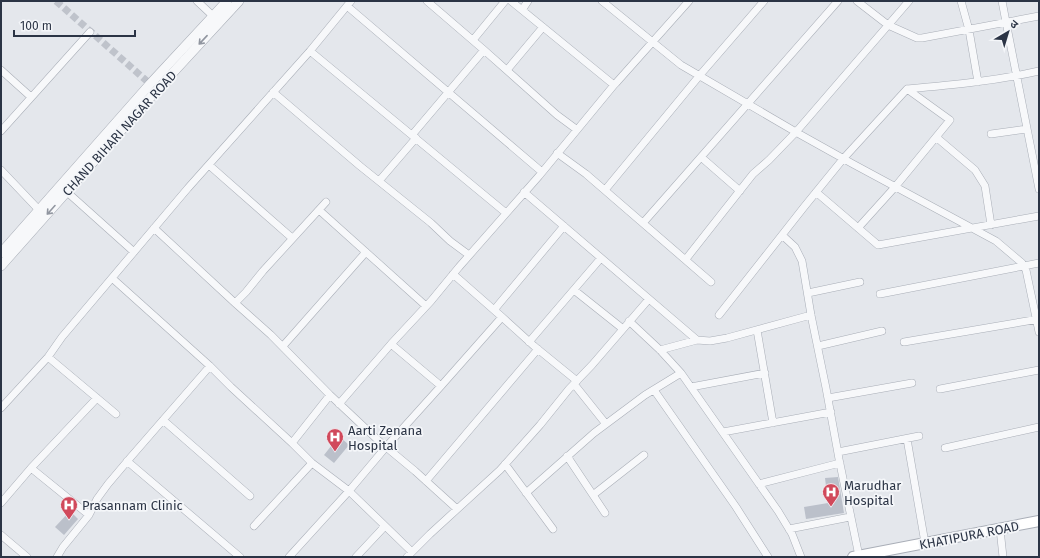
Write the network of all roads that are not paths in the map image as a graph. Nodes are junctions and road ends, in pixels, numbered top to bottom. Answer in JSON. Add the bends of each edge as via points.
{"nodes":[{"id":1,"x":197,"y":1,"type":"edge"},
{"id":2,"x":226,"y":1,"type":"edge"},
{"id":3,"x":239,"y":1,"type":"edge"},
{"id":4,"x":427,"y":1,"type":"edge"},
{"id":5,"x":505,"y":1,"type":"edge"},
{"id":6,"x":511,"y":1,"type":"edge"},
{"id":7,"x":528,"y":1,"type":"edge"},
{"id":8,"x":602,"y":1,"type":"edge"},
{"id":9,"x":689,"y":1,"type":"edge"},
{"id":10,"x":764,"y":1,"type":"edge"},
{"id":11,"x":838,"y":1,"type":"edge"},
{"id":12,"x":857,"y":1,"type":"edge"},
{"id":13,"x":909,"y":1,"type":"edge"},
{"id":14,"x":961,"y":1,"type":"edge"},
{"id":15,"x":1002,"y":1,"type":"edge"},
{"id":16,"x":349,"y":3,"type":"edge"},
{"id":17,"x":522,"y":10,"type":"junction"},
{"id":18,"x":1039,"y":16,"type":"edge"},
{"id":19,"x":216,"y":19,"type":"junction"},
{"id":20,"x":1006,"y":22,"type":"junction"},
{"id":21,"x":888,"y":25,"type":"junction"},
{"id":22,"x":543,"y":27,"type":"junction"},
{"id":23,"x":969,"y":30,"type":"junction"},
{"id":24,"x":90,"y":32,"type":"dead end"},
{"id":25,"x":473,"y":40,"type":"junction"},
{"id":26,"x":653,"y":42,"type":"junction"},
{"id":27,"x":484,"y":50,"type":"junction"},
{"id":28,"x":310,"y":51,"type":"junction"},
{"id":29,"x":1,"y":70,"type":"edge"},
{"id":30,"x":508,"y":70,"type":"junction"},
{"id":31,"x":1039,"y":72,"type":"edge"},
{"id":32,"x":700,"y":76,"type":"junction"},
{"id":33,"x":1016,"y":76,"type":"junction"},
{"id":34,"x":978,"y":82,"type":"junction"},
{"id":35,"x":614,"y":85,"type":"junction"},
{"id":36,"x":907,"y":89,"type":"junction"},
{"id":37,"x":273,"y":92,"type":"junction"},
{"id":38,"x":448,"y":92,"type":"junction"},
{"id":39,"x":31,"y":97,"type":"junction"},
{"id":40,"x":748,"y":104,"type":"junction"},
{"id":41,"x":576,"y":129,"type":"junction"},
{"id":42,"x":1027,"y":129,"type":"junction"},
{"id":43,"x":1,"y":131,"type":"edge"},
{"id":44,"x":796,"y":132,"type":"junction"},
{"id":45,"x":991,"y":134,"type":"dead end"},
{"id":46,"x":936,"y":136,"type":"junction"},
{"id":47,"x":414,"y":137,"type":"junction"},
{"id":48,"x":557,"y":153,"type":"junction"},
{"id":49,"x":701,"y":157,"type":"junction"},
{"id":50,"x":843,"y":159,"type":"junction"},
{"id":51,"x":209,"y":165,"type":"junction"},
{"id":52,"x":1,"y":170,"type":"edge"},
{"id":53,"x":542,"y":172,"type":"junction"},
{"id":54,"x":379,"y":181,"type":"junction"},
{"id":55,"x":895,"y":187,"type":"junction"},
{"id":56,"x":1039,"y":188,"type":"edge"},
{"id":57,"x":605,"y":190,"type":"junction"},
{"id":58,"x":740,"y":191,"type":"junction"},
{"id":59,"x":67,"y":192,"type":"junction"},
{"id":60,"x":524,"y":192,"type":"junction"},
{"id":61,"x":816,"y":192,"type":"junction"},
{"id":62,"x":326,"y":202,"type":"dead end"},
{"id":63,"x":39,"y":210,"type":"junction"},
{"id":64,"x":319,"y":210,"type":"junction"},
{"id":65,"x":506,"y":213,"type":"junction"},
{"id":66,"x":1039,"y":216,"type":"edge"},
{"id":67,"x":643,"y":223,"type":"junction"},
{"id":68,"x":991,"y":225,"type":"junction"},
{"id":69,"x":564,"y":226,"type":"junction"},
{"id":70,"x":154,"y":228,"type":"junction"},
{"id":71,"x":858,"y":228,"type":"junction"},
{"id":72,"x":973,"y":229,"type":"junction"},
{"id":73,"x":782,"y":235,"type":"junction"},
{"id":74,"x":292,"y":238,"type":"junction"},
{"id":75,"x":134,"y":252,"type":"junction"},
{"id":76,"x":366,"y":252,"type":"junction"},
{"id":77,"x":1,"y":253,"type":"edge"},
{"id":78,"x":469,"y":255,"type":"junction"},
{"id":79,"x":601,"y":258,"type":"junction"},
{"id":80,"x":686,"y":259,"type":"junction"},
{"id":81,"x":1039,"y":264,"type":"edge"},
{"id":82,"x":1,"y":266,"type":"edge"},
{"id":83,"x":1024,"y":267,"type":"junction"},
{"id":84,"x":453,"y":274,"type":"junction"},
{"id":85,"x":112,"y":278,"type":"junction"},
{"id":86,"x":711,"y":282,"type":"dead end"},
{"id":87,"x":860,"y":282,"type":"dead end"},
{"id":88,"x":574,"y":290,"type":"junction"},
{"id":89,"x":808,"y":293,"type":"junction"},
{"id":90,"x":880,"y":294,"type":"dead end"},
{"id":91,"x":648,"y":299,"type":"junction"},
{"id":92,"x":235,"y":303,"type":"junction"},
{"id":93,"x":426,"y":306,"type":"junction"},
{"id":94,"x":494,"y":310,"type":"junction"},
{"id":95,"x":719,"y":315,"type":"dead end"},
{"id":96,"x":811,"y":315,"type":"junction"},
{"id":97,"x":502,"y":317,"type":"junction"},
{"id":98,"x":1037,"y":319,"type":"edge"},
{"id":99,"x":629,"y":321,"type":"junction"},
{"id":100,"x":623,"y":329,"type":"junction"},
{"id":101,"x":757,"y":330,"type":"junction"},
{"id":102,"x":882,"y":331,"type":"dead end"},
{"id":103,"x":1039,"y":332,"type":"edge"},
{"id":104,"x":697,"y":340,"type":"junction"},
{"id":105,"x":529,"y":342,"type":"junction"},
{"id":106,"x":904,"y":342,"type":"dead end"},
{"id":107,"x":391,"y":344,"type":"junction"},
{"id":108,"x":283,"y":346,"type":"junction"},
{"id":109,"x":818,"y":346,"type":"junction"},
{"id":110,"x":538,"y":349,"type":"junction"},
{"id":111,"x":660,"y":350,"type":"junction"},
{"id":112,"x":48,"y":357,"type":"junction"},
{"id":113,"x":210,"y":366,"type":"junction"},
{"id":114,"x":1039,"y":370,"type":"edge"},
{"id":115,"x":681,"y":373,"type":"junction"},
{"id":116,"x":765,"y":373,"type":"junction"},
{"id":117,"x":575,"y":383,"type":"junction"},
{"id":118,"x":912,"y":383,"type":"dead end"},
{"id":119,"x":442,"y":386,"type":"junction"},
{"id":120,"x":691,"y":387,"type":"junction"},
{"id":121,"x":654,"y":390,"type":"junction"},
{"id":122,"x":940,"y":390,"type":"dead end"},
{"id":123,"x":330,"y":395,"type":"junction"},
{"id":124,"x":97,"y":398,"type":"junction"},
{"id":125,"x":828,"y":398,"type":"junction"},
{"id":126,"x":340,"y":404,"type":"junction"},
{"id":127,"x":1,"y":408,"type":"edge"},
{"id":128,"x":831,"y":412,"type":"junction"},
{"id":129,"x":116,"y":414,"type":"dead end"},
{"id":130,"x":163,"y":420,"type":"junction"},
{"id":131,"x":773,"y":423,"type":"junction"},
{"id":132,"x":606,"y":424,"type":"junction"},
{"id":133,"x":1039,"y":427,"type":"edge"},
{"id":134,"x":723,"y":432,"type":"junction"},
{"id":135,"x":919,"y":436,"type":"dead end"},
{"id":136,"x":907,"y":439,"type":"junction"},
{"id":137,"x":292,"y":443,"type":"junction"},
{"id":138,"x":386,"y":447,"type":"junction"},
{"id":139,"x":945,"y":448,"type":"dead end"},
{"id":140,"x":838,"y":452,"type":"junction"},
{"id":141,"x":644,"y":455,"type":"dead end"},
{"id":142,"x":567,"y":456,"type":"junction"},
{"id":143,"x":127,"y":461,"type":"junction"},
{"id":144,"x":312,"y":463,"type":"junction"},
{"id":145,"x":505,"y":464,"type":"junction"},
{"id":146,"x":840,"y":464,"type":"junction"},
{"id":147,"x":31,"y":468,"type":"junction"},
{"id":148,"x":426,"y":481,"type":"junction"},
{"id":149,"x":759,"y":484,"type":"junction"},
{"id":150,"x":349,"y":491,"type":"junction"},
{"id":151,"x":526,"y":493,"type":"junction"},
{"id":152,"x":594,"y":495,"type":"junction"},
{"id":153,"x":250,"y":496,"type":"dead end"},
{"id":154,"x":1,"y":503,"type":"edge"},
{"id":155,"x":457,"y":510,"type":"junction"},
{"id":156,"x":606,"y":513,"type":"dead end"},
{"id":157,"x":88,"y":515,"type":"junction"},
{"id":158,"x":850,"y":517,"type":"junction"},
{"id":159,"x":1039,"y":521,"type":"edge"},
{"id":160,"x":254,"y":526,"type":"dead end"},
{"id":161,"x":386,"y":526,"type":"junction"},
{"id":162,"x":1000,"y":528,"type":"junction"},
{"id":163,"x":789,"y":529,"type":"junction"},
{"id":164,"x":553,"y":530,"type":"dead end"},
{"id":165,"x":1,"y":535,"type":"edge"},
{"id":166,"x":925,"y":543,"type":"junction"},
{"id":167,"x":409,"y":555,"type":"edge"},
{"id":168,"x":856,"y":556,"type":"edge"},
{"id":169,"x":27,"y":557,"type":"edge"},
{"id":170,"x":56,"y":557,"type":"edge"},
{"id":171,"x":240,"y":557,"type":"edge"},
{"id":172,"x":289,"y":557,"type":"edge"},
{"id":173,"x":356,"y":557,"type":"edge"},
{"id":174,"x":768,"y":557,"type":"edge"},
{"id":175,"x":801,"y":557,"type":"edge"},
{"id":176,"x":1003,"y":557,"type":"edge"}],
"edges":[{"from":1,"to":19,"type":"street"},
{"from":2,"to":19,"type":"street","name":"CHAND BIHARI NAGAR ROAD"},
{"from":3,"to":19,"type":"street","name":"CHAND BIHARI NAGAR ROAD"},
{"from":4,"to":25,"type":"street"},
{"from":5,"to":25,"type":"street"},
{"from":6,"to":17,"type":"street"},
{"from":7,"to":17,"type":"street"},
{"from":8,"to":26,"type":"street"},
{"from":9,"to":26,"type":"street"},
{"from":10,"to":32,"type":"street"},
{"from":11,"to":40,"type":"street"},
{"from":12,"to":21,"type":"street"},
{"from":13,"to":21,"type":"street"},
{"from":14,"to":23,"type":"street"},
{"from":15,"to":20,"type":"street"},
{"from":16,"to":28,"type":"street"},
{"from":16,"to":38,"type":"street"},
{"from":17,"to":22,"type":"street"},
{"from":18,"to":20,"type":"street"},
{"from":19,"to":59,"type":"street","name":"CHAND BIHARI NAGAR ROAD","one_way":true},
{"from":19,"to":63,"type":"street","name":"CHAND BIHARI NAGAR ROAD","via":[[150,84]]},
{"from":20,"to":23,"type":"street"},
{"from":20,"to":33,"type":"street"},
{"from":21,"to":23,"type":"street","via":[[911,36],[922,38]]},
{"from":21,"to":44,"type":"street"},
{"from":22,"to":30,"type":"street"},
{"from":22,"to":35,"type":"street"},
{"from":23,"to":34,"type":"street"},
{"from":24,"to":39,"type":"street"},
{"from":25,"to":27,"type":"street"},
{"from":26,"to":32,"type":"street"},
{"from":26,"to":35,"type":"street"},
{"from":27,"to":30,"type":"street"},
{"from":27,"to":38,"type":"street"},
{"from":28,"to":37,"type":"street"},
{"from":28,"to":47,"type":"street"},
{"from":29,"to":39,"type":"street"},
{"from":30,"to":41,"type":"street"},
{"from":31,"to":33,"type":"street"},
{"from":32,"to":40,"type":"street"},
{"from":32,"to":57,"type":"street"},
{"from":33,"to":34,"type":"street"},
{"from":33,"to":42,"type":"street"},
{"from":34,"to":36,"type":"street"},
{"from":35,"to":41,"type":"street"},
{"from":36,"to":46,"type":"street","via":[[950,120]]},
{"from":36,"to":50,"type":"street"},
{"from":37,"to":51,"type":"street"},
{"from":37,"to":54,"type":"street"},
{"from":38,"to":47,"type":"street"},
{"from":38,"to":53,"type":"street"},
{"from":39,"to":43,"type":"street"},
{"from":40,"to":44,"type":"street"},
{"from":40,"to":49,"type":"street"},
{"from":41,"to":48,"type":"street"},
{"from":42,"to":45,"type":"street"},
{"from":42,"to":56,"type":"street"},
{"from":44,"to":50,"type":"street"},
{"from":44,"to":58,"type":"street","via":[[753,174]]},
{"from":46,"to":55,"type":"street"},
{"from":46,"to":68,"type":"street","via":[[975,170],[985,186]]},
{"from":47,"to":54,"type":"street"},
{"from":47,"to":65,"type":"street"},
{"from":48,"to":53,"type":"street"},
{"from":48,"to":57,"type":"street"},
{"from":49,"to":58,"type":"street"},
{"from":49,"to":67,"type":"street"},
{"from":50,"to":55,"type":"street"},
{"from":50,"to":61,"type":"street"},
{"from":51,"to":70,"type":"street"},
{"from":51,"to":74,"type":"street"},
{"from":52,"to":63,"type":"street"},
{"from":53,"to":60,"type":"street"},
{"from":54,"to":78,"type":"street"},
{"from":55,"to":71,"type":"street"},
{"from":55,"to":72,"type":"street"},
{"from":57,"to":67,"type":"street"},
{"from":58,"to":80,"type":"street"},
{"from":59,"to":75,"type":"street"},
{"from":59,"to":82,"type":"street","name":"CHAND BIHARI NAGAR ROAD","one_way":true},
{"from":60,"to":65,"type":"street"},
{"from":60,"to":69,"type":"street"},
{"from":61,"to":71,"type":"street"},
{"from":61,"to":73,"type":"street"},
{"from":62,"to":64,"type":"street"},
{"from":63,"to":77,"type":"street","name":"CHAND BIHARI NAGAR ROAD"},
{"from":64,"to":74,"type":"street"},
{"from":64,"to":76,"type":"street"},
{"from":65,"to":78,"type":"street"},
{"from":66,"to":68,"type":"street"},
{"from":67,"to":80,"type":"street"},
{"from":68,"to":72,"type":"street"},
{"from":69,"to":79,"type":"street"},
{"from":69,"to":94,"type":"street"},
{"from":70,"to":75,"type":"street"},
{"from":70,"to":92,"type":"street"},
{"from":71,"to":72,"type":"street","via":[[878,245]]},
{"from":72,"to":83,"type":"street","via":[[996,241]]},
{"from":73,"to":89,"type":"street","via":[[799,254]]},
{"from":73,"to":95,"type":"street"},
{"from":74,"to":92,"type":"street"},
{"from":75,"to":85,"type":"street"},
{"from":76,"to":93,"type":"street"},
{"from":76,"to":108,"type":"street"},
{"from":78,"to":84,"type":"street"},
{"from":79,"to":88,"type":"street"},
{"from":79,"to":91,"type":"street"},
{"from":80,"to":86,"type":"street"},
{"from":81,"to":83,"type":"street"},
{"from":83,"to":90,"type":"street"},
{"from":83,"to":98,"type":"street"},
{"from":84,"to":93,"type":"street"},
{"from":84,"to":94,"type":"street"},
{"from":85,"to":112,"type":"street"},
{"from":85,"to":113,"type":"street"},
{"from":87,"to":89,"type":"street"},
{"from":88,"to":100,"type":"street"},
{"from":88,"to":105,"type":"street"},
{"from":89,"to":96,"type":"street"},
{"from":91,"to":99,"type":"street"},
{"from":91,"to":104,"type":"street"},
{"from":92,"to":108,"type":"street"},
{"from":93,"to":107,"type":"street"},
{"from":94,"to":97,"type":"street"},
{"from":96,"to":101,"type":"street"},
{"from":96,"to":109,"type":"street"},
{"from":97,"to":105,"type":"street"},
{"from":97,"to":119,"type":"street"},
{"from":98,"to":103,"type":"street"},
{"from":98,"to":106,"type":"street"},
{"from":99,"to":100,"type":"street"},
{"from":99,"to":111,"type":"street"},
{"from":100,"to":117,"type":"street"},
{"from":101,"to":104,"type":"street","via":[[727,338]]},
{"from":101,"to":116,"type":"street"},
{"from":102,"to":109,"type":"street"},
{"from":104,"to":111,"type":"street"},
{"from":105,"to":110,"type":"street"},
{"from":107,"to":119,"type":"street"},
{"from":107,"to":126,"type":"street"},
{"from":108,"to":123,"type":"street"},
{"from":109,"to":125,"type":"street"},
{"from":110,"to":117,"type":"street"},
{"from":110,"to":148,"type":"street"},
{"from":111,"to":115,"type":"street"},
{"from":112,"to":124,"type":"street"},
{"from":112,"to":127,"type":"street"},
{"from":113,"to":130,"type":"street"},
{"from":113,"to":137,"type":"street"},
{"from":114,"to":122,"type":"street"},
{"from":115,"to":120,"type":"street"},
{"from":115,"to":121,"type":"street"},
{"from":116,"to":120,"type":"street"},
{"from":116,"to":131,"type":"street"},
{"from":117,"to":132,"type":"street"},
{"from":117,"to":145,"type":"street"},
{"from":118,"to":125,"type":"street"},
{"from":119,"to":138,"type":"street"},
{"from":120,"to":134,"type":"street"},
{"from":121,"to":132,"type":"street"},
{"from":121,"to":174,"type":"street"},
{"from":123,"to":126,"type":"street"},
{"from":123,"to":137,"type":"street"},
{"from":124,"to":129,"type":"street"},
{"from":124,"to":147,"type":"street"},
{"from":125,"to":128,"type":"street"},
{"from":126,"to":138,"type":"street"},
{"from":128,"to":131,"type":"street"},
{"from":128,"to":140,"type":"street"},
{"from":130,"to":143,"type":"street"},
{"from":130,"to":153,"type":"street"},
{"from":131,"to":134,"type":"street"},
{"from":132,"to":142,"type":"street"},
{"from":133,"to":139,"type":"street"},
{"from":134,"to":149,"type":"street"},
{"from":135,"to":136,"type":"street"},
{"from":136,"to":140,"type":"street"},
{"from":136,"to":166,"type":"street"},
{"from":137,"to":144,"type":"street"},
{"from":138,"to":148,"type":"street"},
{"from":138,"to":150,"type":"street"},
{"from":140,"to":146,"type":"street"},
{"from":141,"to":152,"type":"street"},
{"from":142,"to":151,"type":"street"},
{"from":142,"to":152,"type":"street"},
{"from":143,"to":157,"type":"street","via":[[97,499]]},
{"from":143,"to":171,"type":"street"},
{"from":144,"to":150,"type":"street"},
{"from":144,"to":160,"type":"street"},
{"from":145,"to":151,"type":"street"},
{"from":145,"to":155,"type":"street"},
{"from":146,"to":149,"type":"street"},
{"from":146,"to":158,"type":"street"},
{"from":147,"to":154,"type":"street"},
{"from":147,"to":157,"type":"street"},
{"from":148,"to":155,"type":"street"},
{"from":149,"to":163,"type":"street"},
{"from":150,"to":161,"type":"street"},
{"from":150,"to":172,"type":"street"},
{"from":151,"to":164,"type":"street"},
{"from":152,"to":156,"type":"street"},
{"from":155,"to":167,"type":"street"},
{"from":157,"to":170,"type":"street"},
{"from":158,"to":163,"type":"street"},
{"from":158,"to":168,"type":"street"},
{"from":159,"to":162,"type":"main road","name":"KHATIPURA ROAD"},
{"from":161,"to":167,"type":"street"},
{"from":161,"to":173,"type":"street"},
{"from":162,"to":166,"type":"main road","name":"KHATIPURA ROAD"},
{"from":162,"to":176,"type":"street"},
{"from":163,"to":175,"type":"street"},
{"from":165,"to":169,"type":"street"},
{"from":166,"to":168,"type":"main road","name":"KHATIPURA ROAD"}]}
